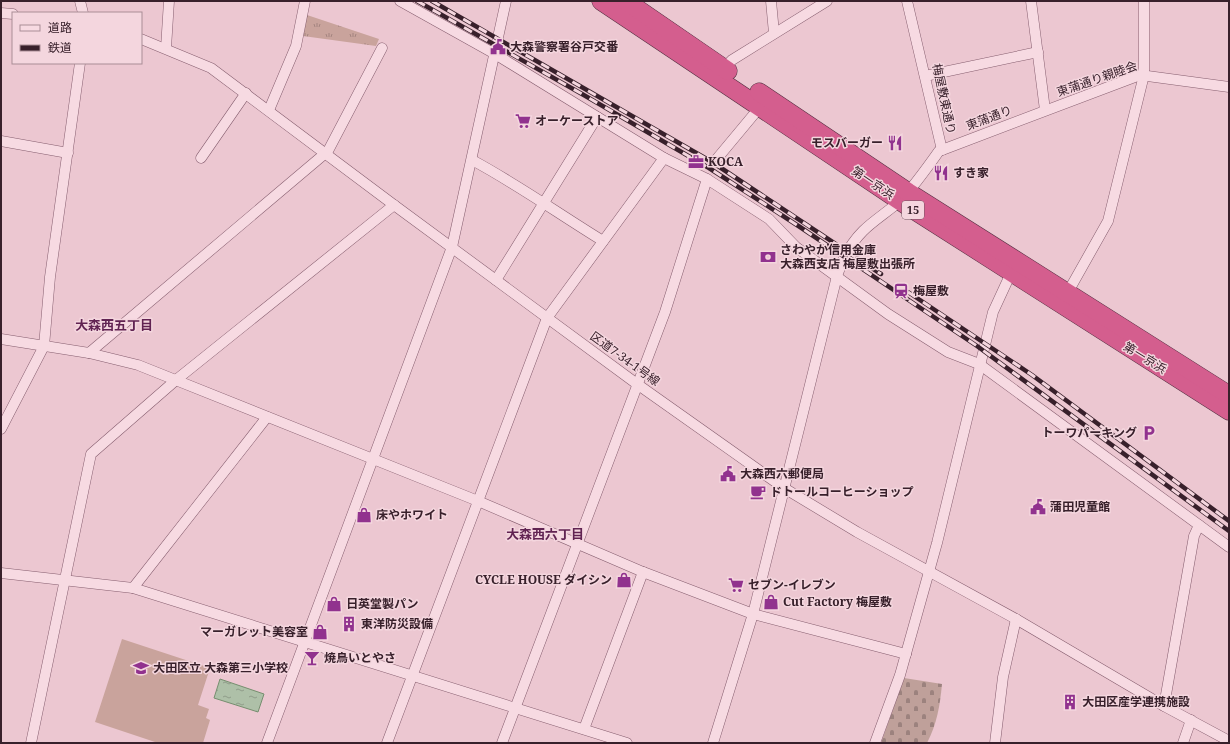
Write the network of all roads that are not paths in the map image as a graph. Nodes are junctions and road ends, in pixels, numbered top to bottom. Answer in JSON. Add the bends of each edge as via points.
{"nodes":[{"id":1,"x":80,"y":1,"type":"edge"},
{"id":2,"x":169,"y":1,"type":"edge"},
{"id":3,"x":305,"y":1,"type":"edge"},
{"id":4,"x":400,"y":1,"type":"edge"},
{"id":5,"x":506,"y":1,"type":"edge"},
{"id":6,"x":601,"y":1,"type":"edge"},
{"id":7,"x":626,"y":1,"type":"edge"},
{"id":8,"x":771,"y":1,"type":"edge"},
{"id":9,"x":827,"y":1,"type":"edge"},
{"id":10,"x":907,"y":1,"type":"edge"},
{"id":11,"x":1031,"y":1,"type":"edge"},
{"id":12,"x":1144,"y":1,"type":"edge"},
{"id":13,"x":83,"y":12,"type":"edge"},
{"id":14,"x":1,"y":13,"type":"edge"},
{"id":15,"x":12,"y":14,"type":"edge"},
{"id":16,"x":774,"y":33,"type":"junction"},
{"id":17,"x":142,"y":39,"type":"edge"},
{"id":18,"x":166,"y":48,"type":"junction"},
{"id":19,"x":382,"y":48,"type":"dead end"},
{"id":20,"x":1038,"y":52,"type":"junction"},
{"id":21,"x":495,"y":54,"type":"junction"},
{"id":22,"x":80,"y":64,"type":"edge"},
{"id":23,"x":724,"y":68,"type":"junction"},
{"id":24,"x":1144,"y":75,"type":"junction"},
{"id":25,"x":925,"y":76,"type":"junction"},
{"id":26,"x":1229,"y":87,"type":"edge"},
{"id":27,"x":246,"y":93,"type":"junction"},
{"id":28,"x":760,"y":107,"type":"junction"},
{"id":29,"x":268,"y":110,"type":"junction"},
{"id":30,"x":1045,"y":110,"type":"junction"},
{"id":31,"x":597,"y":117,"type":"junction"},
{"id":32,"x":1,"y":142,"type":"edge"},
{"id":33,"x":942,"y":150,"type":"junction"},
{"id":34,"x":68,"y":152,"type":"junction"},
{"id":35,"x":324,"y":153,"type":"junction"},
{"id":36,"x":201,"y":158,"type":"dead end"},
{"id":37,"x":664,"y":158,"type":"junction"},
{"id":38,"x":472,"y":160,"type":"junction"},
{"id":39,"x":716,"y":161,"type":"dead end"},
{"id":40,"x":707,"y":179,"type":"junction"},
{"id":41,"x":904,"y":196,"type":"junction"},
{"id":42,"x":543,"y":204,"type":"junction"},
{"id":43,"x":394,"y":205,"type":"junction"},
{"id":44,"x":603,"y":242,"type":"junction"},
{"id":45,"x":452,"y":247,"type":"junction"},
{"id":46,"x":1011,"y":274,"type":"junction"},
{"id":47,"x":837,"y":276,"type":"junction"},
{"id":48,"x":496,"y":280,"type":"junction"},
{"id":49,"x":1068,"y":292,"type":"junction"},
{"id":50,"x":547,"y":318,"type":"junction"},
{"id":51,"x":1,"y":339,"type":"edge"},
{"id":52,"x":44,"y":346,"type":"junction"},
{"id":53,"x":89,"y":353,"type":"junction"},
{"id":54,"x":979,"y":364,"type":"junction"},
{"id":55,"x":176,"y":380,"type":"junction"},
{"id":56,"x":637,"y":384,"type":"junction"},
{"id":57,"x":1229,"y":394,"type":"edge"},
{"id":58,"x":1229,"y":411,"type":"edge"},
{"id":59,"x":267,"y":417,"type":"junction"},
{"id":60,"x":1,"y":429,"type":"edge"},
{"id":61,"x":372,"y":460,"type":"junction"},
{"id":62,"x":784,"y":488,"type":"junction"},
{"id":63,"x":478,"y":502,"type":"junction"},
{"id":64,"x":1199,"y":525,"type":"junction"},
{"id":65,"x":576,"y":544,"type":"junction"},
{"id":66,"x":1229,"y":547,"type":"edge"},
{"id":67,"x":643,"y":572,"type":"junction"},
{"id":68,"x":928,"y":572,"type":"junction"},
{"id":69,"x":1,"y":574,"type":"edge"},
{"id":70,"x":65,"y":580,"type":"junction"},
{"id":71,"x":133,"y":588,"type":"junction"},
{"id":72,"x":753,"y":614,"type":"junction"},
{"id":73,"x":1016,"y":619,"type":"junction"},
{"id":74,"x":304,"y":642,"type":"junction"},
{"id":75,"x":906,"y":654,"type":"junction"},
{"id":76,"x":412,"y":676,"type":"junction"},
{"id":77,"x":1164,"y":706,"type":"junction"},
{"id":78,"x":515,"y":707,"type":"junction"},
{"id":79,"x":1191,"y":720,"type":"junction"},
{"id":80,"x":584,"y":729,"type":"junction"},
{"id":81,"x":1229,"y":741,"type":"edge"},
{"id":82,"x":31,"y":743,"type":"edge"},
{"id":83,"x":267,"y":743,"type":"edge"},
{"id":84,"x":387,"y":743,"type":"edge"},
{"id":85,"x":502,"y":743,"type":"edge"},
{"id":86,"x":627,"y":743,"type":"edge"},
{"id":87,"x":713,"y":743,"type":"edge"},
{"id":88,"x":874,"y":743,"type":"edge"},
{"id":89,"x":995,"y":743,"type":"edge"},
{"id":90,"x":1183,"y":743,"type":"edge"}],
"edges":[{"from":1,"to":13,"type":"street"},
{"from":2,"to":18,"type":"street"},
{"from":3,"to":29,"type":"street","via":[[296,46]]},
{"from":4,"to":21,"type":"street"},
{"from":5,"to":21,"type":"street"},
{"from":6,"to":28,"type":"highway","name":"第一京浜","number":"15"},
{"from":7,"to":23,"type":"highway","name":"第一京浜","number":"15"},
{"from":8,"to":16,"type":"street"},
{"from":9,"to":16,"type":"street"},
{"from":10,"to":25,"type":"street","name":"梅屋敷東通り"},
{"from":11,"to":20,"type":"street"},
{"from":12,"to":24,"type":"street"},
{"from":14,"to":15,"type":"street"},
{"from":16,"to":23,"type":"street"},
{"from":17,"to":18,"type":"street","name":"区道7-34-1号線"},
{"from":18,"to":27,"type":"street","name":"区道7-34-1号線","via":[[211,68]]},
{"from":19,"to":35,"type":"street","via":[[336,137]]},
{"from":20,"to":25,"type":"street"},
{"from":20,"to":30,"type":"street"},
{"from":21,"to":31,"type":"street"},
{"from":21,"to":38,"type":"street"},
{"from":22,"to":34,"type":"street"},
{"from":23,"to":41,"type":"highway","name":"第一京浜","number":"15"},
{"from":24,"to":26,"type":"street","name":"東蒲通り親睦会"},
{"from":24,"to":30,"type":"street","name":"東蒲通り親睦会"},
{"from":24,"to":49,"type":"street","via":[[1108,220]]},
{"from":25,"to":33,"type":"street","name":"梅屋敷東通り"},
{"from":27,"to":29,"type":"street","name":"区道7-34-1号線"},
{"from":27,"to":36,"type":"street"},
{"from":28,"to":39,"type":"street"},
{"from":28,"to":41,"type":"highway","name":"第一京浜","number":"15"},
{"from":29,"to":35,"type":"street","name":"区道7-34-1号線"},
{"from":30,"to":33,"type":"street","name":"東蒲通り"},
{"from":31,"to":37,"type":"street"},
{"from":31,"to":42,"type":"street"},
{"from":32,"to":34,"type":"street"},
{"from":33,"to":41,"type":"street","name":"梅屋敷東通り"},
{"from":34,"to":52,"type":"street","via":[[50,276]]},
{"from":35,"to":43,"type":"street","name":"区道7-34-1号線"},
{"from":35,"to":53,"type":"street"},
{"from":37,"to":40,"type":"street"},
{"from":37,"to":44,"type":"street"},
{"from":38,"to":42,"type":"street","via":[[508,179]]},
{"from":38,"to":45,"type":"street"},
{"from":40,"to":47,"type":"street","via":[[769,219],[796,247]]},
{"from":40,"to":56,"type":"street","via":[[665,312]]},
{"from":41,"to":46,"type":"highway","name":"第一京浜","number":"15"},
{"from":41,"to":47,"type":"street","name":"梅屋敷東通り","via":[[862,232],[850,246]]},
{"from":41,"to":49,"type":"highway","name":"第一京浜","number":"15"},
{"from":42,"to":44,"type":"street"},
{"from":42,"to":48,"type":"street"},
{"from":43,"to":45,"type":"street","name":"区道7-34-1号線"},
{"from":43,"to":55,"type":"street"},
{"from":44,"to":50,"type":"street"},
{"from":45,"to":48,"type":"street","name":"区道7-34-1号線"},
{"from":45,"to":61,"type":"street"},
{"from":46,"to":54,"type":"street","via":[[993,312]]},
{"from":46,"to":58,"type":"highway","name":"第一京浜","number":"15"},
{"from":47,"to":54,"type":"street","via":[[859,294],[930,341]]},
{"from":47,"to":62,"type":"street","name":"梅屋敷東通り"},
{"from":48,"to":50,"type":"street","name":"区道7-34-1号線"},
{"from":49,"to":57,"type":"highway","name":"第一京浜","number":"15"},
{"from":50,"to":56,"type":"street","name":"区道7-34-1号線"},
{"from":50,"to":63,"type":"street"},
{"from":51,"to":52,"type":"street"},
{"from":52,"to":53,"type":"street"},
{"from":52,"to":60,"type":"street"},
{"from":53,"to":55,"type":"street","via":[[138,365]]},
{"from":54,"to":64,"type":"street"},
{"from":54,"to":68,"type":"street"},
{"from":55,"to":59,"type":"street"},
{"from":55,"to":70,"type":"street","via":[[91,454]]},
{"from":56,"to":62,"type":"street","name":"区道7-34-1号線"},
{"from":56,"to":65,"type":"street"},
{"from":59,"to":61,"type":"street"},
{"from":59,"to":71,"type":"street"},
{"from":61,"to":63,"type":"street"},
{"from":61,"to":74,"type":"street"},
{"from":62,"to":68,"type":"street","name":"区道7-34-1号線"},
{"from":62,"to":72,"type":"street","name":"梅屋敷東通り"},
{"from":63,"to":65,"type":"street"},
{"from":63,"to":76,"type":"street"},
{"from":64,"to":66,"type":"street"},
{"from":64,"to":77,"type":"street","via":[[1194,536]]},
{"from":65,"to":67,"type":"street"},
{"from":65,"to":78,"type":"street"},
{"from":67,"to":72,"type":"street"},
{"from":67,"to":80,"type":"street"},
{"from":68,"to":73,"type":"street","name":"区道7-34-1号線"},
{"from":68,"to":75,"type":"street"},
{"from":69,"to":70,"type":"street"},
{"from":70,"to":71,"type":"street"},
{"from":70,"to":82,"type":"street"},
{"from":71,"to":74,"type":"street"},
{"from":72,"to":75,"type":"street"},
{"from":72,"to":87,"type":"street","name":"梅屋敷東通り"},
{"from":73,"to":77,"type":"street","name":"区道7-34-1号線"},
{"from":73,"to":89,"type":"street","via":[[1003,677]]},
{"from":74,"to":76,"type":"street"},
{"from":74,"to":83,"type":"street"},
{"from":75,"to":88,"type":"street"},
{"from":76,"to":78,"type":"street"},
{"from":76,"to":84,"type":"street"},
{"from":77,"to":79,"type":"street","name":"区道7-34-1号線"},
{"from":78,"to":80,"type":"street"},
{"from":78,"to":85,"type":"street"},
{"from":79,"to":81,"type":"street","name":"区道7-34-1号線"},
{"from":79,"to":90,"type":"street"},
{"from":80,"to":86,"type":"street"}]}
